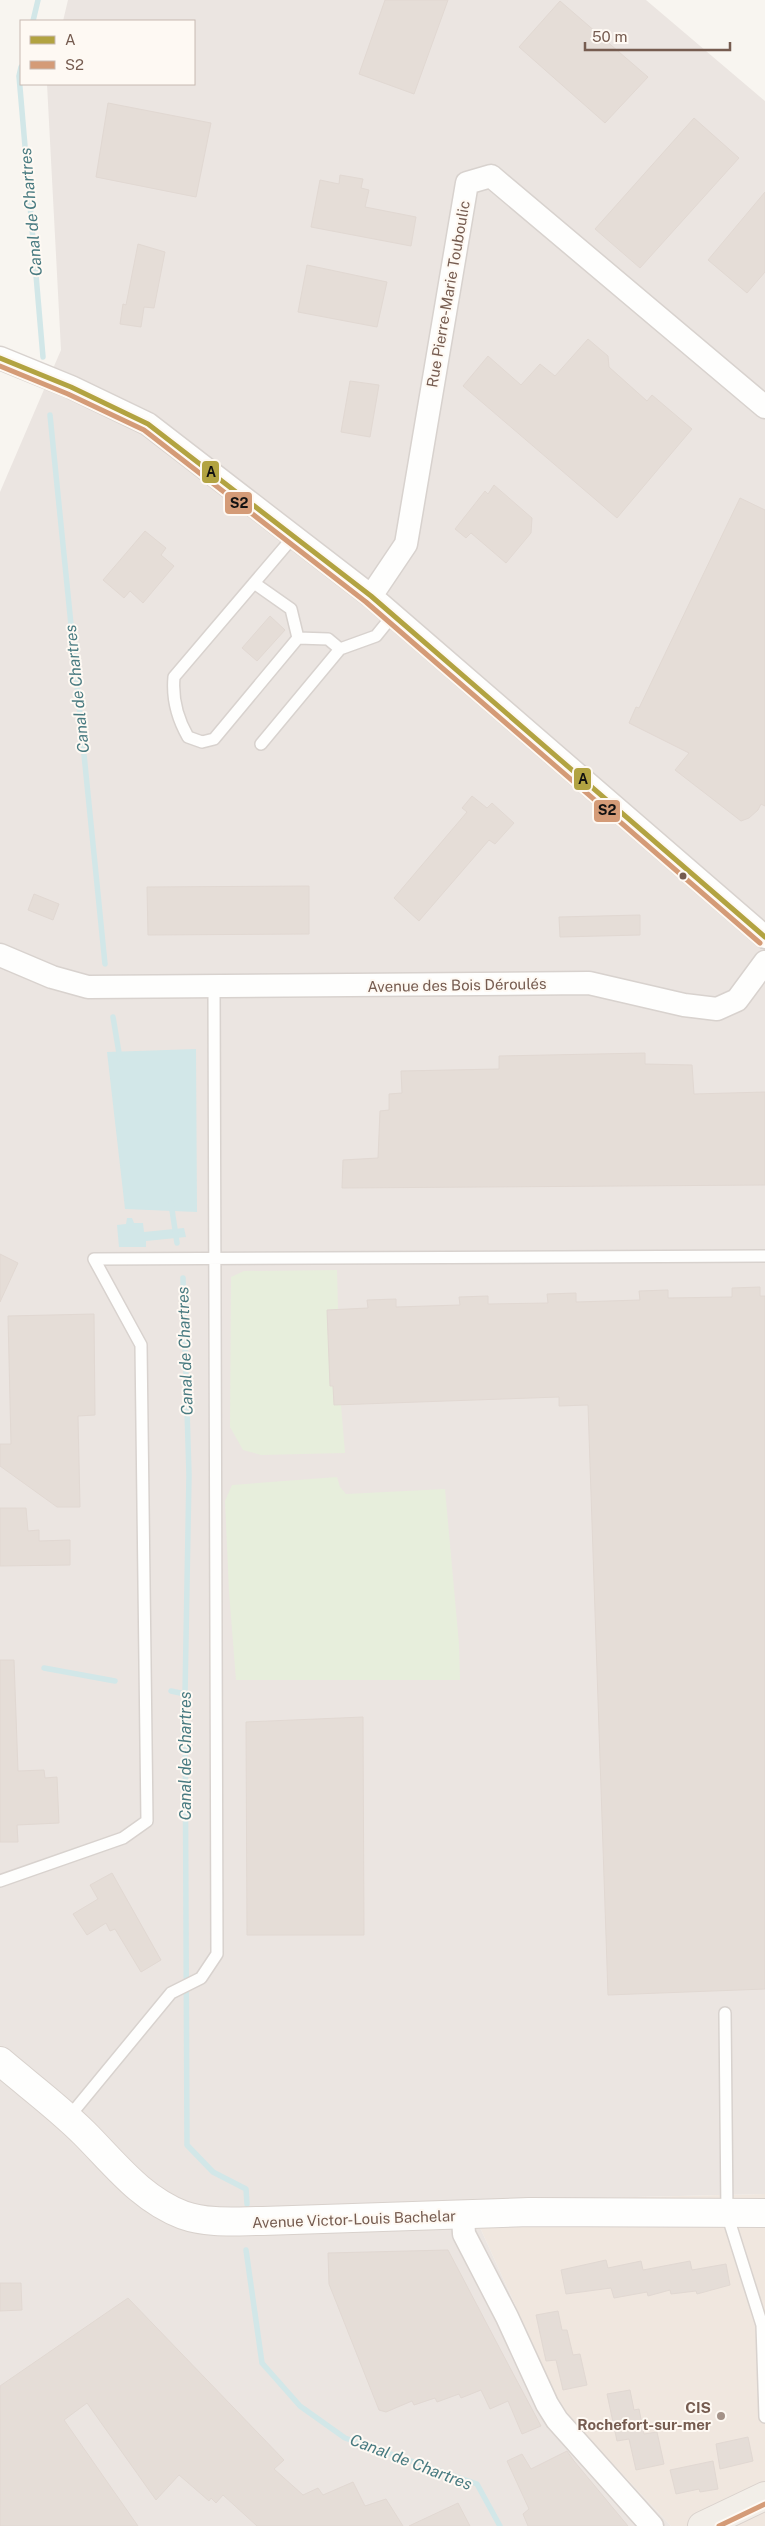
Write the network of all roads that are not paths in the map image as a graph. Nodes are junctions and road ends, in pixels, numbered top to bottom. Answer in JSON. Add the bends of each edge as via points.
{"nodes":[{"id":1,"x":0,"y":358,"type":"edge"},
{"id":2,"x":765,"y":407,"type":"edge"},
{"id":3,"x":294,"y":536,"type":"junction"},
{"id":4,"x":254,"y":583,"type":"junction"},
{"id":5,"x":371,"y":596,"type":"junction"},
{"id":6,"x":393,"y":615,"type":"junction"},
{"id":7,"x":298,"y":638,"type":"junction"},
{"id":8,"x":340,"y":650,"type":"junction"},
{"id":9,"x":261,"y":744,"type":"dead end"},
{"id":10,"x":765,"y":938,"type":"edge"},
{"id":11,"x":0,"y":955,"type":"edge"},
{"id":12,"x":765,"y":962,"type":"edge"},
{"id":13,"x":214,"y":986,"type":"junction"},
{"id":14,"x":765,"y":1256,"type":"edge"},
{"id":15,"x":216,"y":1258,"type":"junction"},
{"id":16,"x":0,"y":1881,"type":"edge"},
{"id":17,"x":725,"y":2013,"type":"dead end"},
{"id":18,"x":0,"y":2061,"type":"edge"},
{"id":19,"x":68,"y":2118,"type":"junction"},
{"id":20,"x":765,"y":2213,"type":"edge"},
{"id":21,"x":727,"y":2214,"type":"junction"},
{"id":22,"x":464,"y":2216,"type":"junction"},
{"id":23,"x":765,"y":2417,"type":"edge"},
{"id":24,"x":765,"y":2496,"type":"edge"},
{"id":25,"x":652,"y":2526,"type":"edge"},
{"id":26,"x":702,"y":2526,"type":"edge"}],
"edges":[{"from":1,"to":3,"type":"street","via":[[34,370],[148,424]]},
{"from":2,"to":5,"type":"street","name":"Rue Pierre-Marie Touboulic","via":[[491,176],[467,183],[406,544]]},
{"from":3,"to":4,"type":"lane"},
{"from":3,"to":5,"type":"street"},
{"from":4,"to":7,"type":"lane","via":[[291,609]]},
{"from":4,"to":7,"type":"lane","via":[[174,677],[173,691],[179,722],[188,737],[202,742],[214,739]]},
{"from":5,"to":6,"type":"street"},
{"from":6,"to":8,"type":"lane","via":[[376,636]]},
{"from":6,"to":10,"type":"street"},
{"from":7,"to":8,"type":"lane","via":[[328,638]]},
{"from":8,"to":9,"type":"lane"},
{"from":11,"to":13,"type":"street","name":"Avenue des Bois Déroulés","via":[[52,977],[88,987]]},
{"from":12,"to":13,"type":"street","name":"Avenue des Bois Déroulés","via":[[737,1000],[717,1009],[684,1005],[589,983]]},
{"from":13,"to":15,"type":"lane"},
{"from":14,"to":15,"type":"lane"},
{"from":15,"to":16,"type":"lane","via":[[94,1259],[141,1345],[147,1821],[123,1838]]},
{"from":15,"to":19,"type":"lane","via":[[217,1954],[201,1978],[171,1993]]},
{"from":17,"to":21,"type":"lane"},
{"from":18,"to":19,"type":"main road","name":"Avenue Victor-Louis Bachelar"},
{"from":19,"to":22,"type":"main road","name":"Avenue Victor-Louis Bachelar","via":[[115,2168],[150,2198],[185,2216],[220,2222],[263,2222]]},
{"from":20,"to":21,"type":"main road","name":"Avenue Victor-Louis Bachelar"},
{"from":21,"to":22,"type":"main road","name":"Avenue Victor-Louis Bachelar","via":[[529,2212]]},
{"from":21,"to":23,"type":"lane","via":[[762,2325]]},
{"from":22,"to":25,"type":"street","via":[[464,2234],[547,2404],[557,2420]]},
{"from":24,"to":26,"type":"main road"}]}
